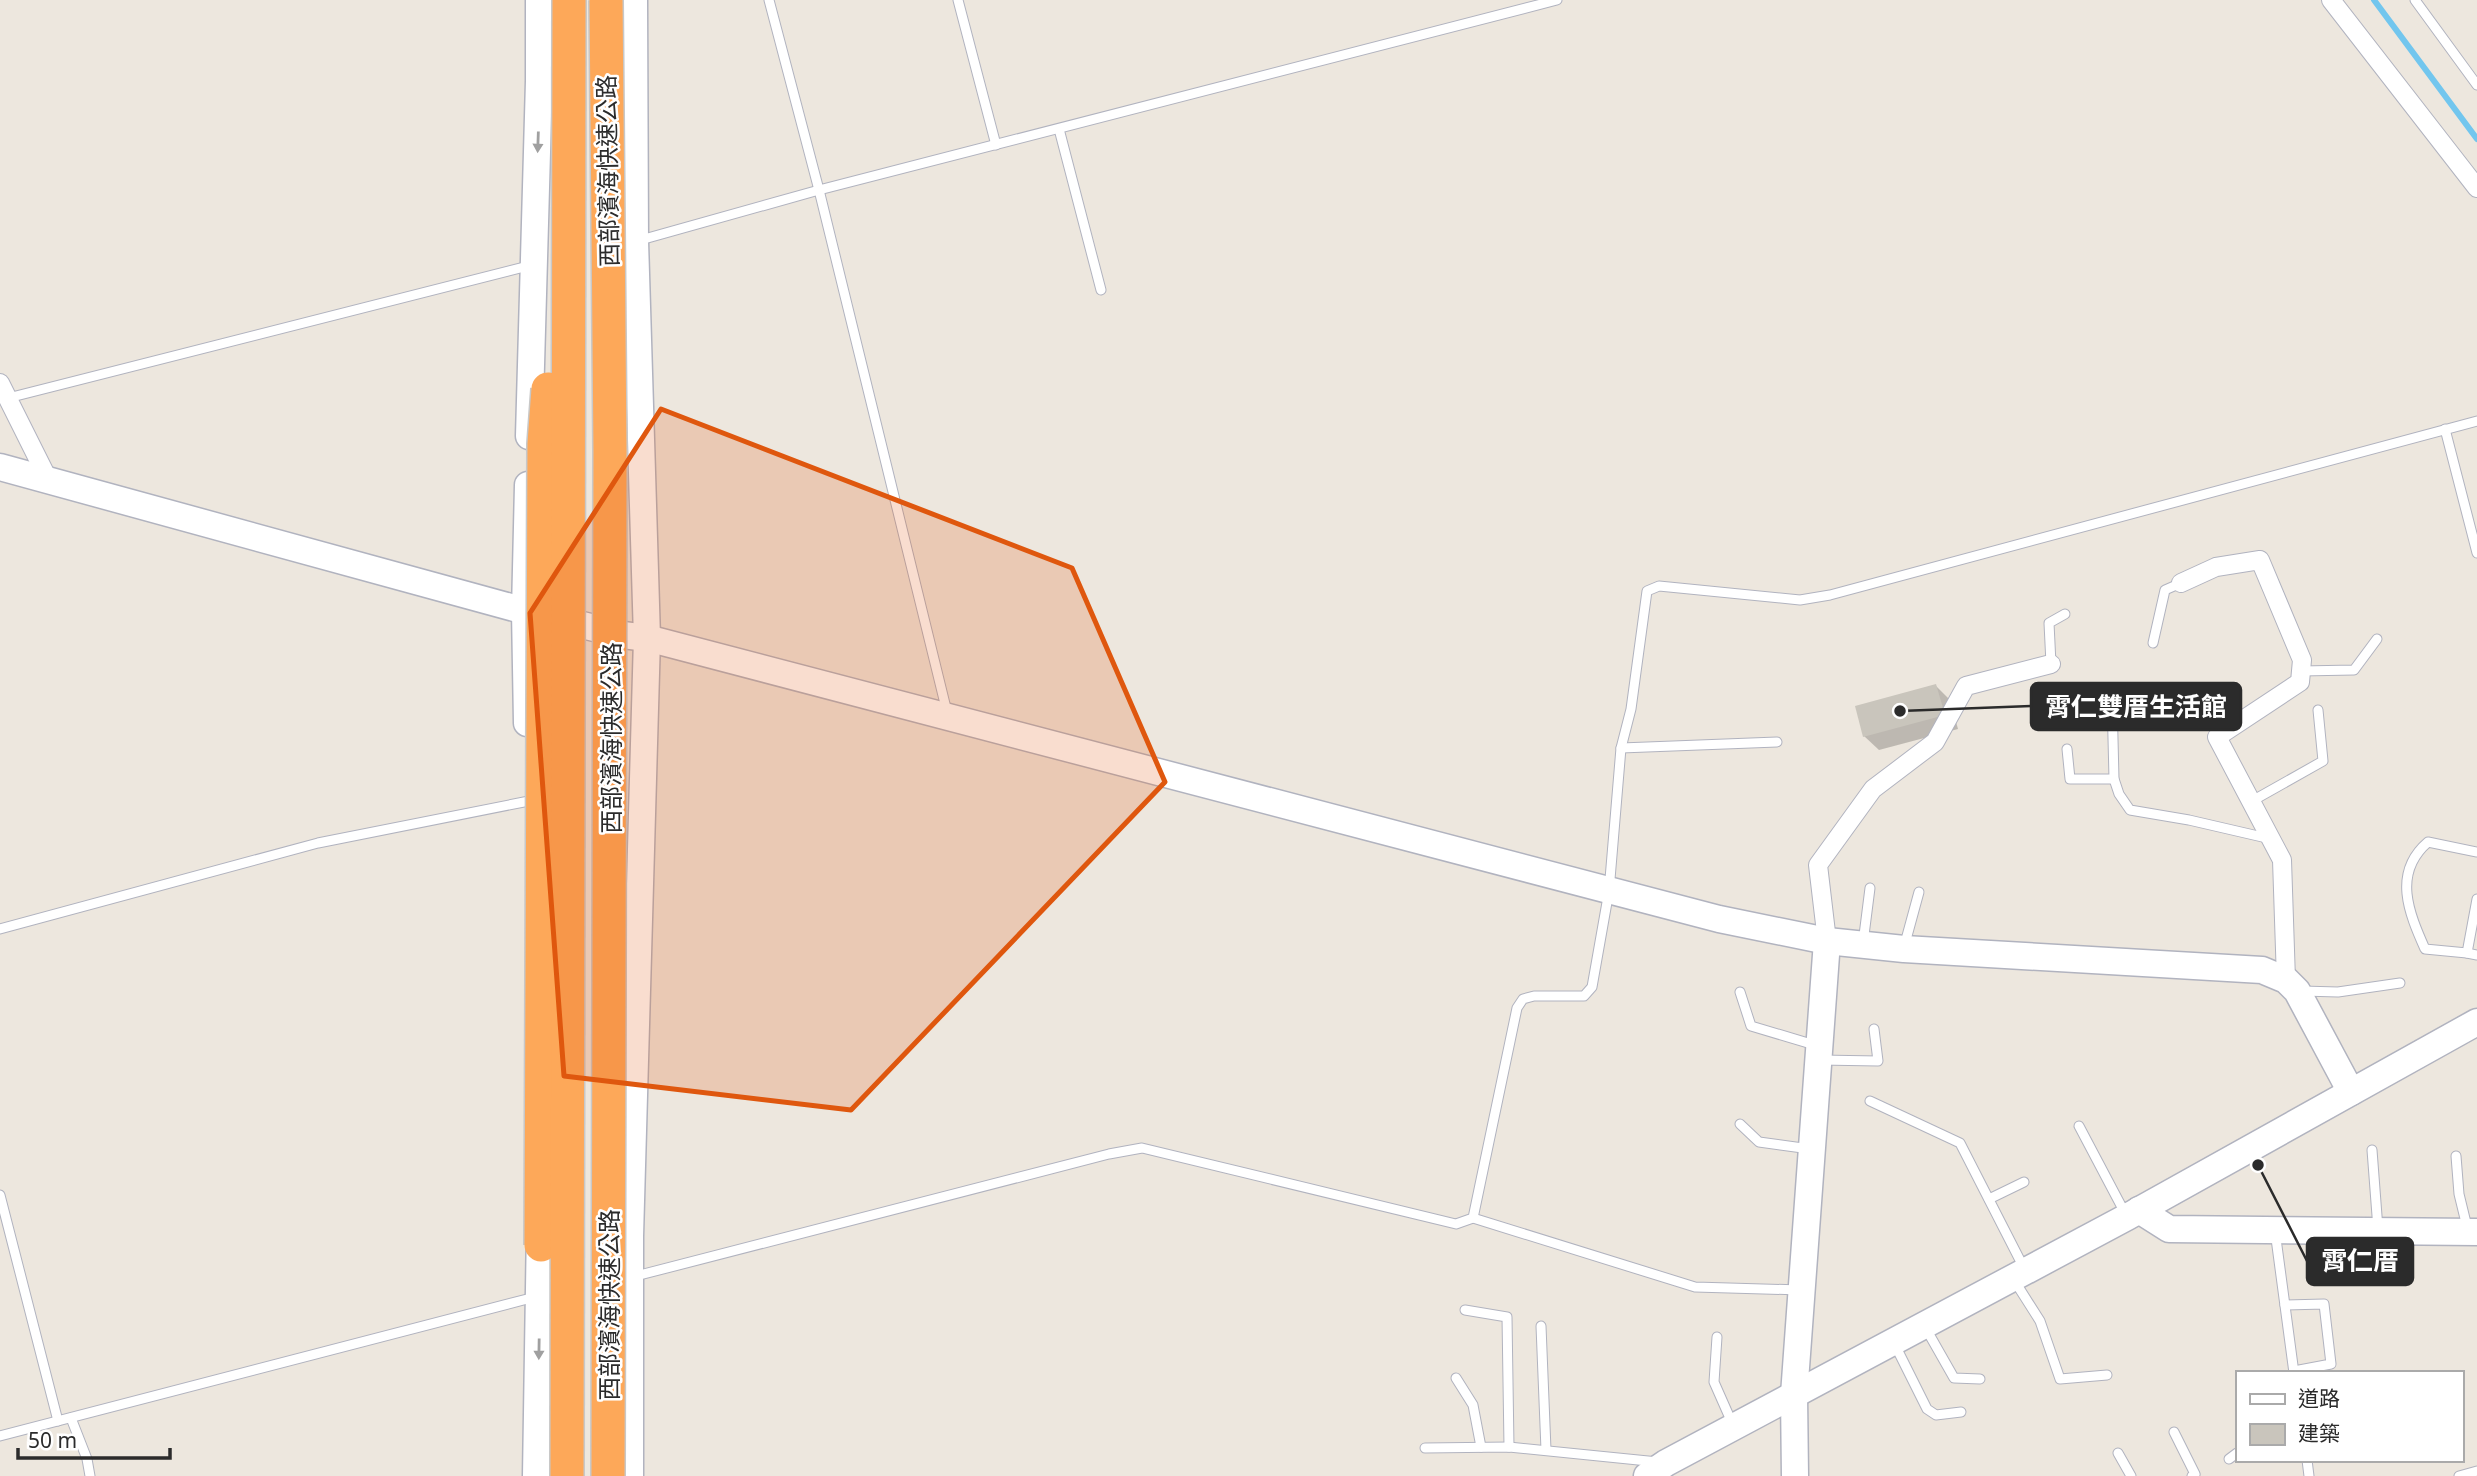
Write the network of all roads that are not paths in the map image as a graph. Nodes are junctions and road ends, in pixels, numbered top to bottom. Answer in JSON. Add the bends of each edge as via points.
{"nodes":[{"id":1,"x":539,"y":0,"type":"edge"},
{"id":2,"x":556,"y":0,"type":"edge"},
{"id":3,"x":569,"y":0,"type":"edge"},
{"id":4,"x":606,"y":0,"type":"edge"},
{"id":5,"x":617,"y":0,"type":"edge"},
{"id":6,"x":634,"y":0,"type":"edge"},
{"id":7,"x":769,"y":0,"type":"edge"},
{"id":8,"x":958,"y":0,"type":"edge"},
{"id":9,"x":1558,"y":0,"type":"edge"},
{"id":10,"x":2331,"y":0,"type":"edge"},
{"id":11,"x":2415,"y":0,"type":"edge"},
{"id":12,"x":2477,"y":85,"type":"edge"},
{"id":13,"x":607,"y":91,"type":"junction"},
{"id":14,"x":567,"y":100,"type":"junction"},
{"id":15,"x":1059,"y":128,"type":"junction"},
{"id":16,"x":996,"y":145,"type":"junction"},
{"id":17,"x":2477,"y":188,"type":"edge"},
{"id":18,"x":819,"y":190,"type":"junction"},
{"id":19,"x":635,"y":241,"type":"junction"},
{"id":20,"x":534,"y":264,"type":"junction"},
{"id":21,"x":1101,"y":290,"type":"dead end"},
{"id":22,"x":4,"y":391,"type":"edge"},
{"id":23,"x":2477,"y":421,"type":"edge"},
{"id":24,"x":2445,"y":429,"type":"junction"},
{"id":25,"x":0,"y":467,"type":"edge"},
{"id":26,"x":48,"y":479,"type":"junction"},
{"id":27,"x":2477,"y":553,"type":"edge"},
{"id":28,"x":2181,"y":583,"type":"joint"},
{"id":29,"x":524,"y":611,"type":"junction"},
{"id":30,"x":2066,"y":614,"type":"dead end"},
{"id":31,"x":558,"y":619,"type":"junction"},
{"id":32,"x":635,"y":637,"type":"junction"},
{"id":33,"x":2377,"y":639,"type":"dead end"},
{"id":34,"x":2153,"y":642,"type":"dead end"},
{"id":35,"x":2051,"y":664,"type":"joint"},
{"id":36,"x":2301,"y":671,"type":"junction"},
{"id":37,"x":2112,"y":698,"type":"dead end"},
{"id":38,"x":2318,"y":710,"type":"dead end"},
{"id":39,"x":948,"y":717,"type":"junction"},
{"id":40,"x":1777,"y":741,"type":"dead end"},
{"id":41,"x":1621,"y":748,"type":"junction"},
{"id":42,"x":2067,"y":749,"type":"dead end"},
{"id":43,"x":2114,"y":779,"type":"junction"},
{"id":44,"x":2252,"y":801,"type":"junction"},
{"id":45,"x":529,"y":802,"type":"junction"},
{"id":46,"x":2273,"y":839,"type":"junction"},
{"id":47,"x":2477,"y":852,"type":"edge"},
{"id":48,"x":1870,"y":888,"type":"dead end"},
{"id":49,"x":1609,"y":891,"type":"junction"},
{"id":50,"x":1919,"y":892,"type":"dead end"},
{"id":51,"x":2477,"y":899,"type":"edge"},
{"id":52,"x":0,"y":929,"type":"edge"},
{"id":53,"x":1827,"y":941,"type":"junction"},
{"id":54,"x":1863,"y":945,"type":"junction"},
{"id":55,"x":1904,"y":949,"type":"junction"},
{"id":56,"x":2472,"y":954,"type":"edge"},
{"id":57,"x":2400,"y":983,"type":"dead end"},
{"id":58,"x":2291,"y":986,"type":"junction"},
{"id":59,"x":1740,"y":992,"type":"dead end"},
{"id":60,"x":2477,"y":1022,"type":"edge"},
{"id":61,"x":1874,"y":1029,"type":"dead end"},
{"id":62,"x":1819,"y":1053,"type":"junction"},
{"id":63,"x":2351,"y":1092,"type":"junction"},
{"id":64,"x":1870,"y":1101,"type":"dead end"},
{"id":65,"x":1740,"y":1124,"type":"dead end"},
{"id":66,"x":2079,"y":1126,"type":"dead end"},
{"id":67,"x":1812,"y":1149,"type":"junction"},
{"id":68,"x":2372,"y":1150,"type":"dead end"},
{"id":69,"x":2456,"y":1156,"type":"dead end"},
{"id":70,"x":2024,"y":1182,"type":"dead end"},
{"id":71,"x":0,"y":1195,"type":"edge"},
{"id":72,"x":1989,"y":1199,"type":"junction"},
{"id":73,"x":2133,"y":1214,"type":"junction"},
{"id":74,"x":1473,"y":1218,"type":"junction"},
{"id":75,"x":2274,"y":1230,"type":"junction"},
{"id":76,"x":2378,"y":1231,"type":"junction"},
{"id":77,"x":2473,"y":1232,"type":"edge"},
{"id":78,"x":630,"y":1236,"type":"junction"},
{"id":79,"x":541,"y":1245,"type":"junction"},
{"id":80,"x":2019,"y":1275,"type":"junction"},
{"id":81,"x":630,"y":1277,"type":"junction"},
{"id":82,"x":1801,"y":1290,"type":"junction"},
{"id":83,"x":540,"y":1296,"type":"junction"},
{"id":84,"x":2285,"y":1305,"type":"junction"},
{"id":85,"x":1465,"y":1310,"type":"dead end"},
{"id":86,"x":1541,"y":1326,"type":"dead end"},
{"id":87,"x":1924,"y":1326,"type":"junction"},
{"id":88,"x":1717,"y":1338,"type":"dead end"},
{"id":89,"x":1893,"y":1342,"type":"junction"},
{"id":90,"x":2294,"y":1371,"type":"edge"},
{"id":91,"x":2299,"y":1371,"type":"edge"},
{"id":92,"x":2107,"y":1375,"type":"dead end"},
{"id":93,"x":1456,"y":1378,"type":"dead end"},
{"id":94,"x":1980,"y":1379,"type":"dead end"},
{"id":95,"x":1794,"y":1395,"type":"junction"},
{"id":96,"x":1961,"y":1412,"type":"dead end"},
{"id":97,"x":71,"y":1418,"type":"junction"},
{"id":98,"x":58,"y":1421,"type":"junction"},
{"id":99,"x":1734,"y":1427,"type":"junction"},
{"id":100,"x":2174,"y":1433,"type":"dead end"},
{"id":101,"x":0,"y":1436,"type":"edge"},
{"id":102,"x":1481,"y":1447,"type":"junction"},
{"id":103,"x":1509,"y":1447,"type":"junction"},
{"id":104,"x":1425,"y":1448,"type":"dead end"},
{"id":105,"x":1546,"y":1450,"type":"junction"},
{"id":106,"x":2118,"y":1453,"type":"dead end"},
{"id":107,"x":1657,"y":1470,"type":"edge"},
{"id":108,"x":2477,"y":1471,"type":"edge"},
{"id":109,"x":90,"y":1476,"type":"edge"},
{"id":110,"x":536,"y":1476,"type":"edge"},
{"id":111,"x":566,"y":1476,"type":"edge"},
{"id":112,"x":578,"y":1476,"type":"edge"},
{"id":113,"x":608,"y":1476,"type":"edge"},
{"id":114,"x":618,"y":1476,"type":"edge"},
{"id":115,"x":630,"y":1476,"type":"edge"},
{"id":116,"x":1795,"y":1476,"type":"edge"},
{"id":117,"x":2131,"y":1476,"type":"edge"},
{"id":118,"x":2192,"y":1476,"type":"edge"},
{"id":119,"x":2459,"y":1476,"type":"edge"}],
"edges":[{"from":1,"to":20,"type":"main road","one_way":true},
{"from":2,"to":31,"type":"main road"},
{"from":3,"to":14,"type":"highway","name":"西部濱海快速公路","bridge":true},
{"from":4,"to":13,"type":"highway","name":"西部濱海快速公路","bridge":true},
{"from":5,"to":32,"type":"main road"},
{"from":6,"to":19,"type":"main road"},
{"from":7,"to":18,"type":"lane"},
{"from":8,"to":16,"type":"lane"},
{"from":9,"to":15,"type":"lane"},
{"from":10,"to":17,"type":"street"},
{"from":11,"to":12,"type":"lane"},
{"from":13,"to":78,"type":"highway","bridge":true,"via":[[632,444]]},
{"from":13,"to":113,"type":"highway","name":"西部濱海快速公路","bridge":true},
{"from":14,"to":79,"type":"highway","bridge":true,"via":[[544,444]]},
{"from":14,"to":111,"type":"highway","name":"西部濱海快速公路","bridge":true},
{"from":15,"to":16,"type":"lane"},
{"from":15,"to":21,"type":"lane"},
{"from":16,"to":18,"type":"lane"},
{"from":18,"to":19,"type":"lane"},
{"from":18,"to":39,"type":"lane"},
{"from":19,"to":32,"type":"main road"},
{"from":20,"to":22,"type":"lane"},
{"from":20,"to":29,"type":"main road"},
{"from":22,"to":26,"type":"street"},
{"from":23,"to":24,"type":"lane"},
{"from":24,"to":27,"type":"lane"},
{"from":24,"to":41,"type":"lane","via":[[1830,596],[1800,600],[1660,586],[1647,591]]},
{"from":25,"to":26,"type":"main road"},
{"from":26,"to":29,"type":"main road"},
{"from":28,"to":34,"type":"lane","via":[[2165,590]]},
{"from":28,"to":36,"type":"street","via":[[2216,567],[2260,560],[2302,660]]},
{"from":29,"to":31,"type":"main road"},
{"from":29,"to":45,"type":"main road"},
{"from":30,"to":35,"type":"lane","via":[[2049,624]]},
{"from":31,"to":32,"type":"main road"},
{"from":31,"to":112,"type":"main road","via":[[553,1220],[579,1370]]},
{"from":32,"to":39,"type":"main road"},
{"from":32,"to":78,"type":"main road"},
{"from":32,"to":114,"type":"main road"},
{"from":33,"to":36,"type":"lane","via":[[2354,670]]},
{"from":35,"to":53,"type":"street","via":[[1966,686],[1935,741],[1873,789],[1818,865]]},
{"from":36,"to":44,"type":"street","via":[[2300,682],[2217,737]]},
{"from":37,"to":43,"type":"lane"},
{"from":38,"to":44,"type":"lane","via":[[2323,761]]},
{"from":39,"to":49,"type":"main road"},
{"from":40,"to":41,"type":"lane"},
{"from":41,"to":49,"type":"lane"},
{"from":42,"to":43,"type":"lane","via":[[2070,779]]},
{"from":43,"to":46,"type":"lane","via":[[2130,810]]},
{"from":44,"to":46,"type":"street"},
{"from":45,"to":52,"type":"lane","via":[[318,843]]},
{"from":45,"to":79,"type":"main road"},
{"from":46,"to":58,"type":"street","via":[[2282,860]]},
{"from":47,"to":56,"type":"lane","via":[[2428,842],[2416,852],[2406,885],[2409,912],[2425,949]]},
{"from":48,"to":54,"type":"lane"},
{"from":49,"to":53,"type":"main road"},
{"from":49,"to":74,"type":"lane","via":[[1592,987],[1584,996],[1523,999],[1517,1008]]},
{"from":50,"to":55,"type":"lane"},
{"from":51,"to":56,"type":"lane"},
{"from":53,"to":54,"type":"main road"},
{"from":53,"to":62,"type":"main road"},
{"from":54,"to":55,"type":"main road"},
{"from":55,"to":58,"type":"main road","via":[[2262,970]]},
{"from":57,"to":58,"type":"lane","via":[[2338,992]]},
{"from":58,"to":63,"type":"main road"},
{"from":59,"to":62,"type":"lane","via":[[1751,1026]]},
{"from":60,"to":63,"type":"main road"},
{"from":61,"to":62,"type":"lane","via":[[1878,1061]]},
{"from":62,"to":67,"type":"main road"},
{"from":63,"to":73,"type":"main road"},
{"from":64,"to":72,"type":"lane","via":[[1960,1143]]},
{"from":65,"to":67,"type":"lane","via":[[1759,1142]]},
{"from":66,"to":73,"type":"lane"},
{"from":67,"to":82,"type":"main road"},
{"from":68,"to":76,"type":"lane"},
{"from":69,"to":77,"type":"lane","via":[[2459,1194]]},
{"from":70,"to":72,"type":"lane"},
{"from":71,"to":98,"type":"lane"},
{"from":72,"to":80,"type":"lane"},
{"from":73,"to":75,"type":"main road","via":[[2169,1229]]},
{"from":73,"to":80,"type":"main road"},
{"from":74,"to":81,"type":"lane","via":[[1456,1224],[1142,1148]]},
{"from":74,"to":82,"type":"lane","via":[[1695,1287]]},
{"from":75,"to":76,"type":"main road"},
{"from":75,"to":84,"type":"lane"},
{"from":76,"to":77,"type":"main road"},
{"from":78,"to":81,"type":"main road"},
{"from":79,"to":83,"type":"main road"},
{"from":80,"to":87,"type":"main road"},
{"from":80,"to":92,"type":"lane","via":[[2060,1379]]},
{"from":81,"to":115,"type":"main road"},
{"from":82,"to":95,"type":"main road"},
{"from":83,"to":97,"type":"lane"},
{"from":83,"to":110,"type":"main road","one_way":true},
{"from":84,"to":90,"type":"lane"},
{"from":84,"to":91,"type":"lane","via":[[2324,1304],[2332,1364]]},
{"from":85,"to":103,"type":"lane","via":[[1507,1318]]},
{"from":86,"to":105,"type":"lane"},
{"from":87,"to":89,"type":"main road"},
{"from":87,"to":94,"type":"lane","via":[[1954,1378]]},
{"from":88,"to":99,"type":"lane","via":[[1714,1382]]},
{"from":89,"to":95,"type":"main road"},
{"from":89,"to":96,"type":"lane","via":[[1927,1409],[1936,1415]]},
{"from":93,"to":102,"type":"lane","via":[[1473,1405]]},
{"from":95,"to":99,"type":"main road"},
{"from":95,"to":116,"type":"main road"},
{"from":97,"to":98,"type":"lane"},
{"from":97,"to":109,"type":"lane"},
{"from":98,"to":101,"type":"lane"},
{"from":99,"to":107,"type":"main road"},
{"from":100,"to":118,"type":"lane","via":[[2195,1474]]},
{"from":102,"to":103,"type":"lane"},
{"from":102,"to":104,"type":"lane"},
{"from":103,"to":105,"type":"lane"},
{"from":105,"to":107,"type":"lane"},
{"from":106,"to":117,"type":"lane"},
{"from":108,"to":119,"type":"lane"}]}
